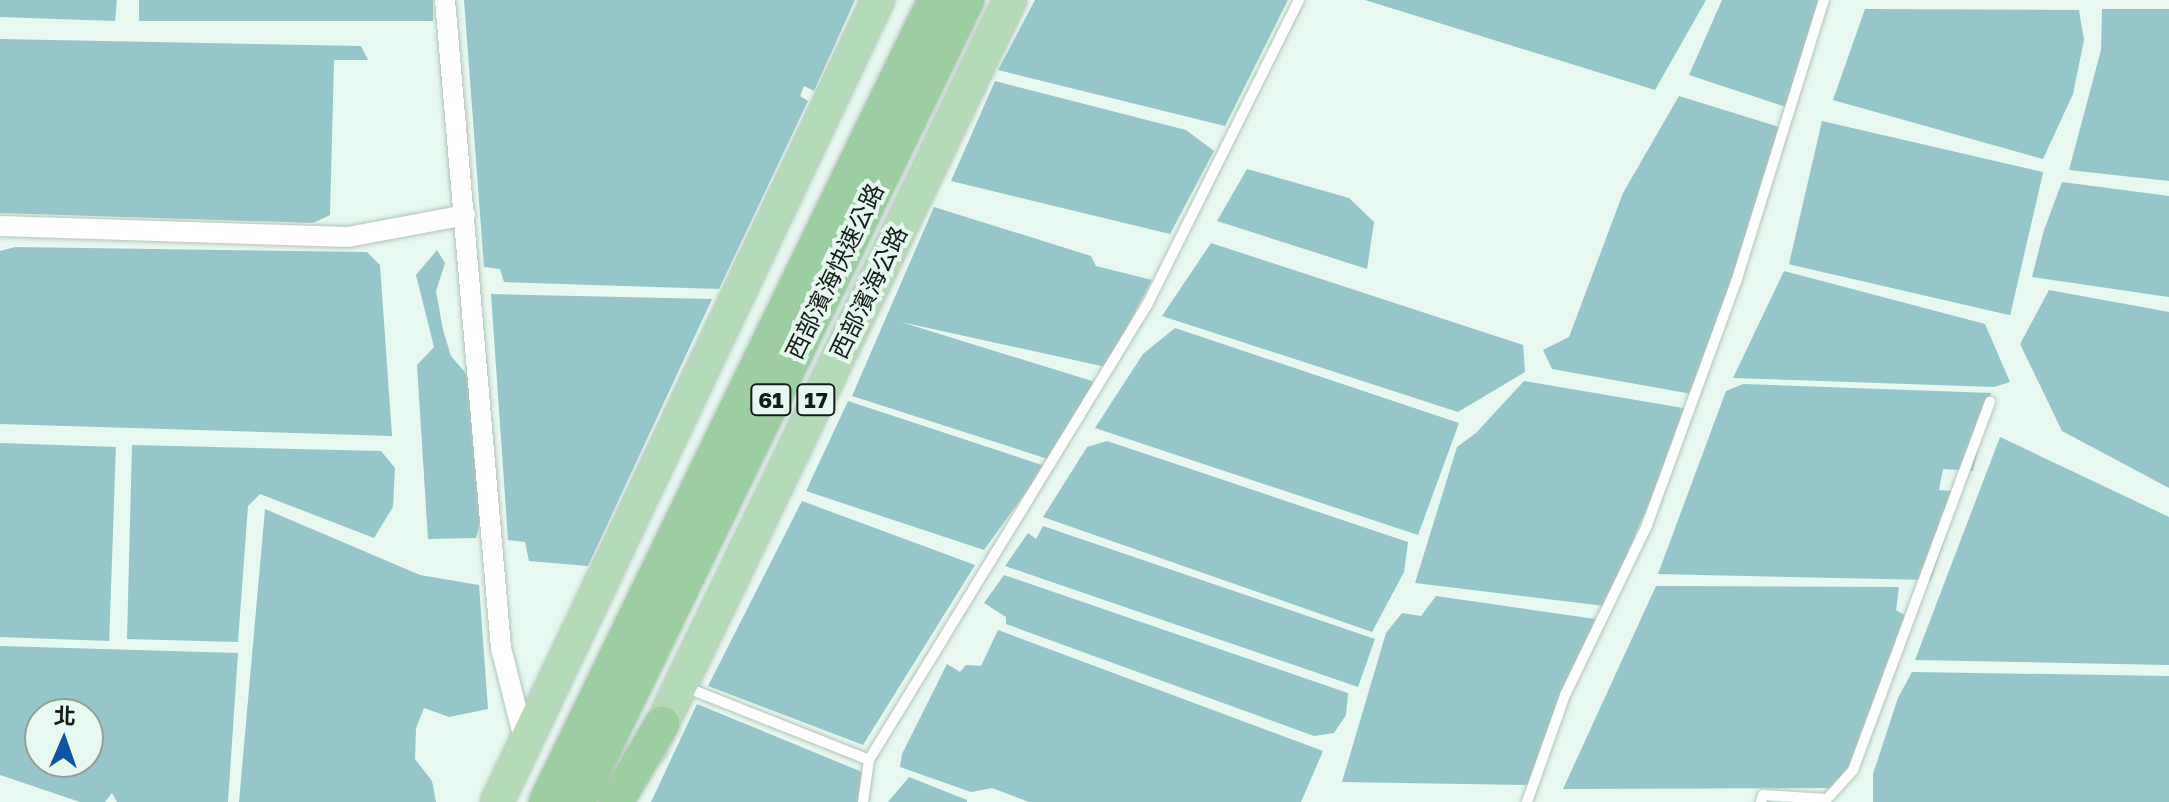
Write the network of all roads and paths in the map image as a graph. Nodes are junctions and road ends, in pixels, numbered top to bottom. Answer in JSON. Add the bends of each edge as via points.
{"nodes":[{"id":1,"x":445,"y":0,"type":"edge"},
{"id":2,"x":878,"y":0,"type":"edge"},
{"id":3,"x":935,"y":0,"type":"edge"},
{"id":4,"x":967,"y":0,"type":"edge"},
{"id":5,"x":1010,"y":0,"type":"edge"},
{"id":6,"x":1299,"y":0,"type":"edge"},
{"id":7,"x":1824,"y":0,"type":"edge"},
{"id":8,"x":465,"y":215,"type":"junction"},
{"id":9,"x":0,"y":226,"type":"edge"},
{"id":10,"x":1990,"y":402,"type":"dead end"},
{"id":11,"x":679,"y":685,"type":"junction"},
{"id":12,"x":662,"y":724,"type":"junction"},
{"id":13,"x":525,"y":743,"type":"junction"},
{"id":14,"x":869,"y":760,"type":"junction"},
{"id":15,"x":497,"y":802,"type":"edge"},
{"id":16,"x":546,"y":802,"type":"edge"},
{"id":17,"x":578,"y":802,"type":"edge"},
{"id":18,"x":616,"y":802,"type":"edge"},
{"id":19,"x":624,"y":802,"type":"edge"},
{"id":20,"x":863,"y":802,"type":"edge"},
{"id":21,"x":1527,"y":802,"type":"edge"},
{"id":22,"x":1761,"y":802,"type":"edge"}],
"edges":[{"from":1,"to":8,"type":"street"},
{"from":2,"to":13,"type":"main road"},
{"from":3,"to":16,"type":"highway","name":"西部濱海快速公路","number":"61"},
{"from":4,"to":17,"type":"highway","name":"西部濱海快速公路","number":"61"},
{"from":5,"to":11,"type":"main road","name":"西部濱海公路","number":"17"},
{"from":6,"to":14,"type":"lane","via":[[1147,305]]},
{"from":7,"to":21,"type":"lane","via":[[1736,282],[1647,525],[1565,695]]},
{"from":8,"to":9,"type":"street","via":[[348,237]]},
{"from":8,"to":13,"type":"street","via":[[501,648]]},
{"from":10,"to":22,"type":"lane","via":[[1853,770],[1827,799],[1763,795]]},
{"from":11,"to":12,"type":"main road","name":"西部濱海公路","number":"17"},
{"from":11,"to":14,"type":"lane"},
{"from":12,"to":18,"type":"highway"},
{"from":12,"to":19,"type":"main road","name":"西部濱海公路","number":"17"},
{"from":13,"to":15,"type":"main road"},
{"from":14,"to":20,"type":"lane"}]}
